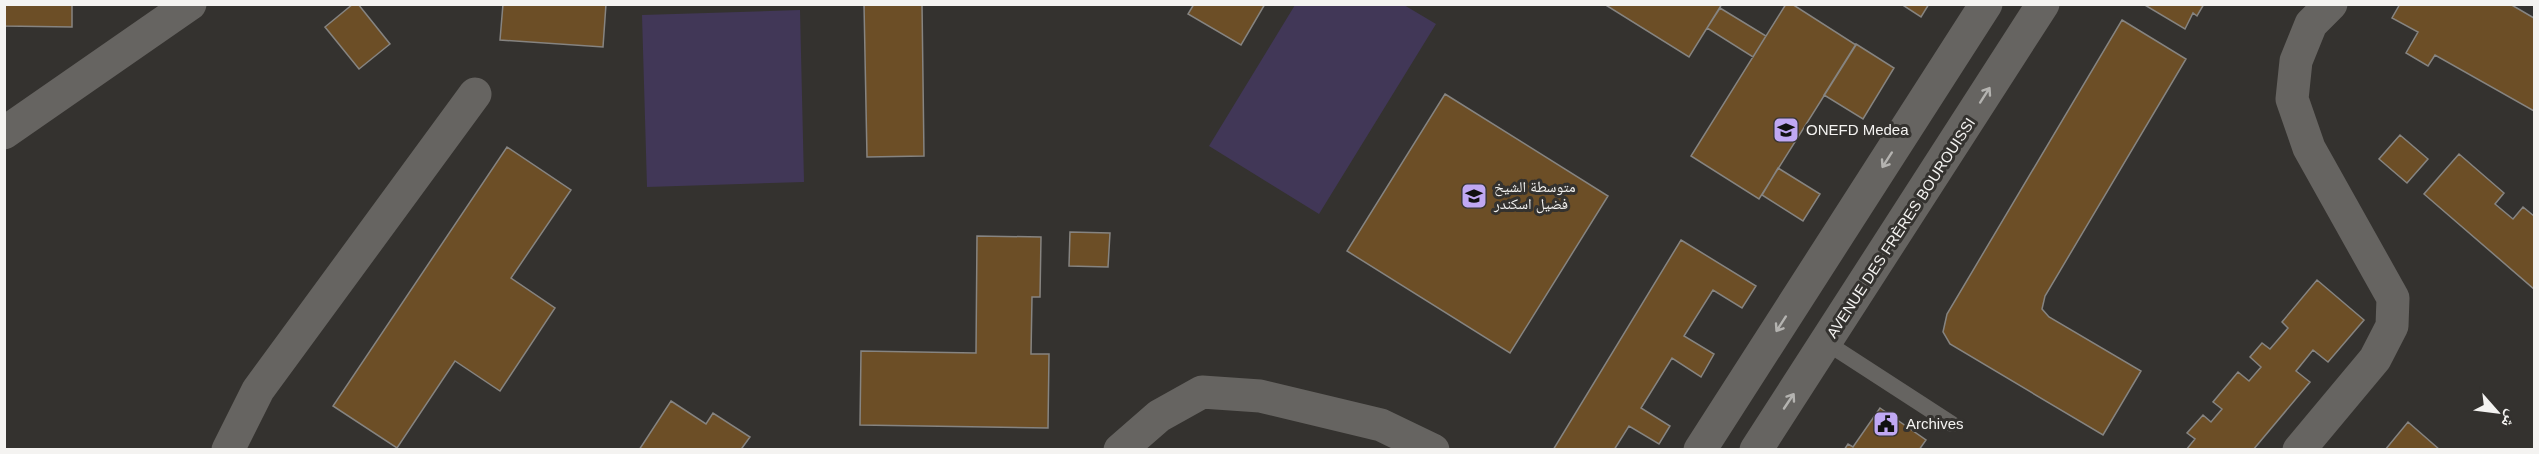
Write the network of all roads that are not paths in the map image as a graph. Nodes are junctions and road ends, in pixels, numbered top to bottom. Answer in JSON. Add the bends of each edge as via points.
{"nodes":[{"id":1,"x":190,"y":4,"type":"edge"},
{"id":2,"x":1986,"y":4,"type":"edge"},
{"id":3,"x":2043,"y":4,"type":"edge"},
{"id":4,"x":2331,"y":4,"type":"edge"},
{"id":5,"x":475,"y":94,"type":"dead end"},
{"id":6,"x":4,"y":133,"type":"edge"},
{"id":7,"x":1827,"y":343,"type":"junction"},
{"id":8,"x":1952,"y":424,"type":"dead end"},
{"id":9,"x":2308,"y":446,"type":"edge"},
{"id":10,"x":228,"y":450,"type":"edge"},
{"id":11,"x":1120,"y":450,"type":"edge"},
{"id":12,"x":1433,"y":450,"type":"edge"},
{"id":13,"x":1700,"y":450,"type":"edge"},
{"id":14,"x":1756,"y":450,"type":"edge"}],
"edges":[{"from":1,"to":6,"type":"street"},
{"from":2,"to":13,"type":"street","one_way":true},
{"from":7,"to":3,"type":"street","name":"AVENUE DES FRÈRES BOUROUISSI","one_way":true},
{"from":4,"to":9,"type":"street","via":[[2311,24],[2296,61],[2292,99],[2309,148],[2393,298],[2392,326],[2375,359]]},
{"from":5,"to":10,"type":"street","via":[[258,390]]},
{"from":7,"to":8,"type":"lane"},
{"from":14,"to":7,"type":"street","name":"AVENUE DES FRÈRES BOUROUISSI","one_way":true},
{"from":11,"to":12,"type":"street","via":[[1159,416],[1202,392],[1260,396],[1381,425]]}]}
